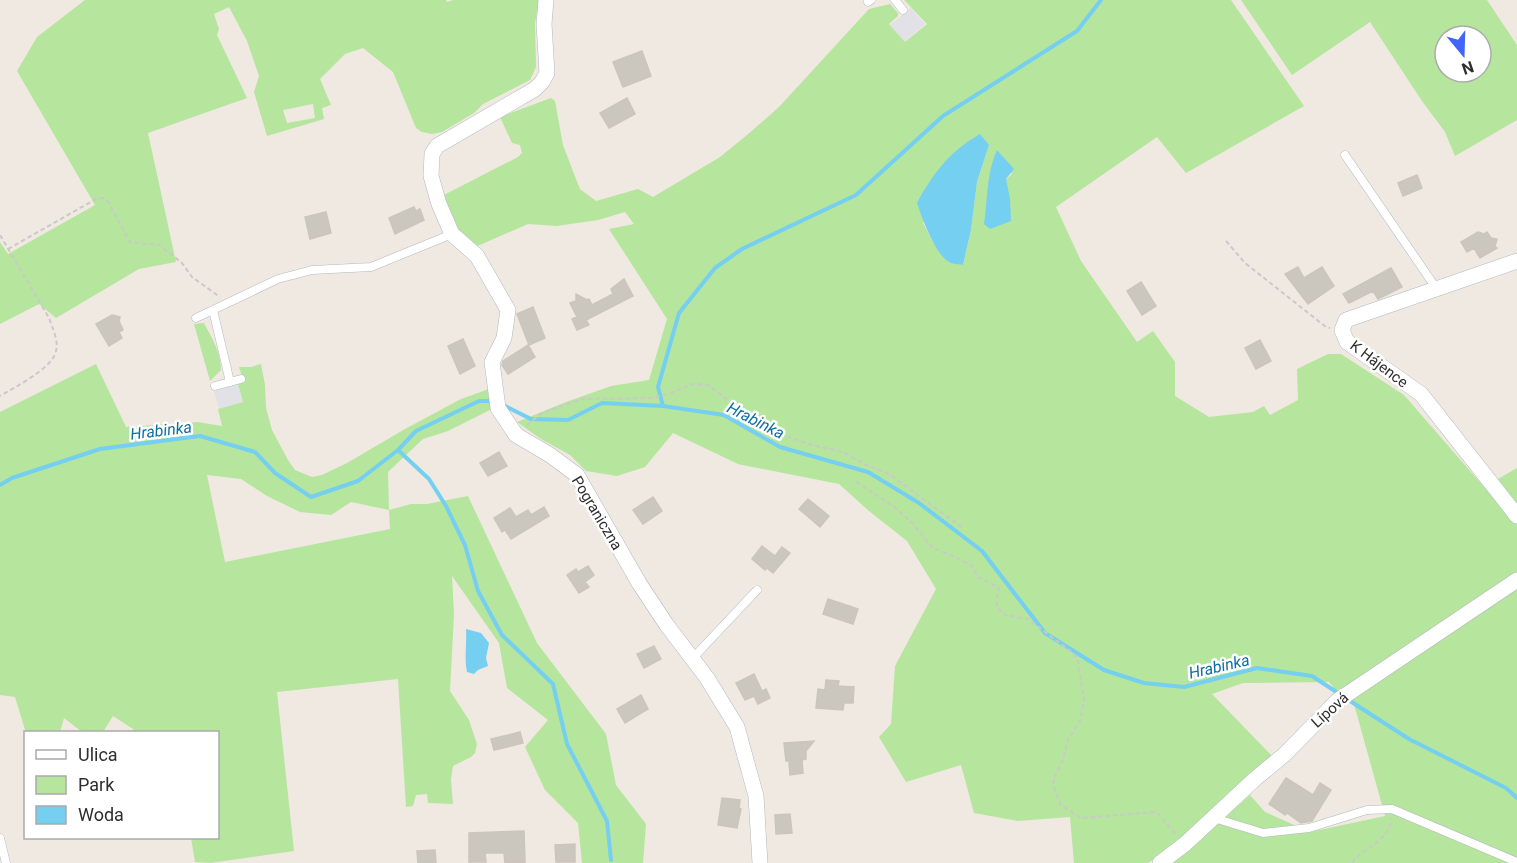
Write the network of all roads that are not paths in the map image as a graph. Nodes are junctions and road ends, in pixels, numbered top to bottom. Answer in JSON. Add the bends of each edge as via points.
{"nodes":[{"id":1,"x":546,"y":0,"type":"edge"},
{"id":2,"x":895,"y":0,"type":"edge"},
{"id":3,"x":903,"y":10,"type":"dead end"},
{"id":4,"x":1345,"y":155,"type":"dead end"},
{"id":5,"x":452,"y":234,"type":"junction"},
{"id":6,"x":1517,"y":261,"type":"edge"},
{"id":7,"x":1436,"y":288,"type":"junction"},
{"id":8,"x":213,"y":310,"type":"junction"},
{"id":9,"x":195,"y":318,"type":"dead end"},
{"id":10,"x":241,"y":379,"type":"dead end"},
{"id":11,"x":230,"y":382,"type":"junction"},
{"id":12,"x":215,"y":386,"type":"dead end"},
{"id":13,"x":1517,"y":516,"type":"edge"},
{"id":14,"x":1517,"y":580,"type":"edge"},
{"id":15,"x":757,"y":590,"type":"dead end"},
{"id":16,"x":692,"y":659,"type":"junction"},
{"id":17,"x":1212,"y":817,"type":"junction"},
{"id":18,"x":0,"y":838,"type":"edge"},
{"id":19,"x":1517,"y":862,"type":"edge"},
{"id":20,"x":6,"y":863,"type":"edge"},
{"id":21,"x":760,"y":863,"type":"edge"},
{"id":22,"x":1160,"y":863,"type":"edge"}],
"edges":[{"from":1,"to":5,"type":"street","name":"Pograniczna","via":[[548,73],[543,82],[453,135],[432,154],[431,176]]},
{"from":2,"to":3,"type":"lane"},
{"from":4,"to":7,"type":"lane"},
{"from":5,"to":8,"type":"lane","via":[[371,267],[312,270],[278,279]]},
{"from":5,"to":16,"type":"street","name":"Pograniczna","via":[[477,256],[508,310],[504,338],[492,362],[498,408],[516,435],[577,475],[639,583]]},
{"from":6,"to":7,"type":"street","name":"K Hájence"},
{"from":7,"to":13,"type":"street","name":"K Hájence","via":[[1346,320],[1342,330],[1347,342],[1421,394]]},
{"from":8,"to":9,"type":"lane"},
{"from":8,"to":11,"type":"lane"},
{"from":10,"to":11,"type":"lane"},
{"from":11,"to":12,"type":"lane"},
{"from":14,"to":17,"type":"street","name":"Lípová","via":[[1344,696]]},
{"from":15,"to":16,"type":"lane"},
{"from":16,"to":21,"type":"street","name":"Pograniczna","via":[[737,727],[756,796]]},
{"from":17,"to":19,"type":"lane","via":[[1263,833],[1308,828],[1367,810],[1392,809]]},
{"from":17,"to":22,"type":"street","name":"Lípová"},
{"from":18,"to":20,"type":"lane"}]}
